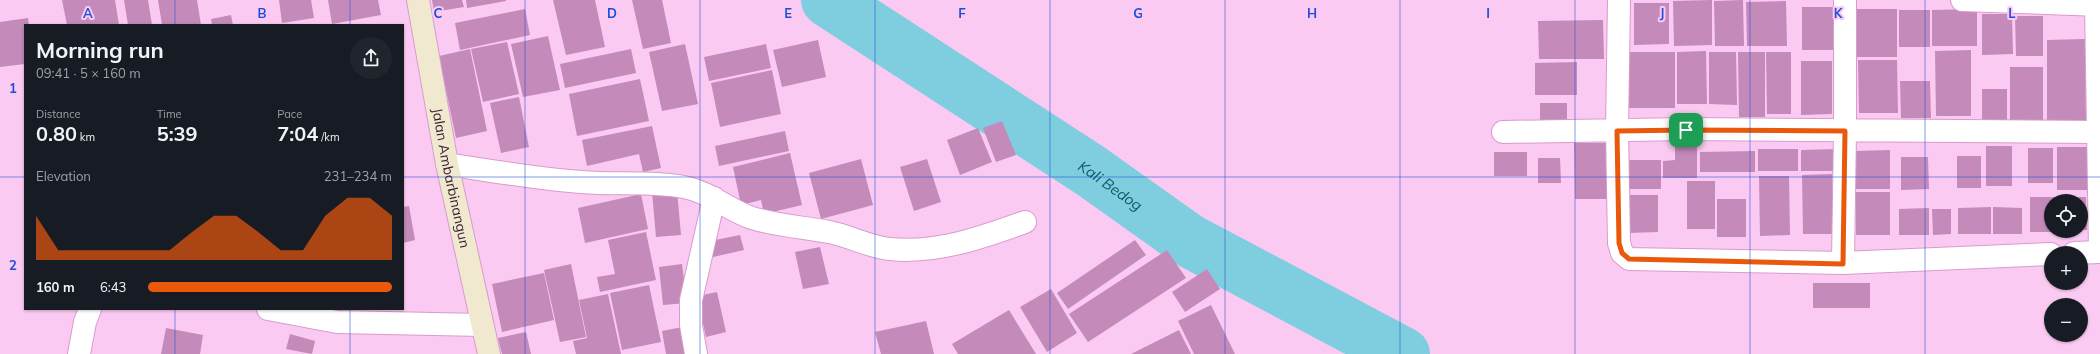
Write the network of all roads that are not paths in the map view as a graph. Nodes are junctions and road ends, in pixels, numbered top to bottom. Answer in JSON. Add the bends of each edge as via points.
{"nodes":[{"id":1,"x":418,"y":0,"type":"edge"},
{"id":2,"x":1619,"y":0,"type":"edge"},
{"id":3,"x":1845,"y":0,"type":"edge"},
{"id":4,"x":1962,"y":0,"type":"edge"},
{"id":5,"x":2098,"y":5,"type":"edge"},
{"id":6,"x":1617,"y":131,"type":"junction"},
{"id":7,"x":1845,"y":131,"type":"junction"},
{"id":8,"x":1503,"y":132,"type":"dead end"},
{"id":9,"x":2097,"y":132,"type":"junction"},
{"id":10,"x":447,"y":164,"type":"junction"},
{"id":11,"x":714,"y":198,"type":"junction"},
{"id":12,"x":1026,"y":222,"type":"dead end"},
{"id":13,"x":2088,"y":252,"type":"edge"},
{"id":14,"x":2100,"y":252,"type":"edge"},
{"id":15,"x":2044,"y":254,"type":"edge"},
{"id":16,"x":1843,"y":264,"type":"junction"},
{"id":17,"x":90,"y":310,"type":"edge"},
{"id":18,"x":273,"y":310,"type":"edge"},
{"id":19,"x":482,"y":325,"type":"junction"},
{"id":20,"x":79,"y":354,"type":"edge"},
{"id":21,"x":489,"y":354,"type":"edge"},
{"id":22,"x":696,"y":354,"type":"edge"}],
"edges":[{"from":1,"to":10,"type":"main road","name":"Jalan Ambarbinangun"},
{"from":2,"to":6,"type":"street"},
{"from":3,"to":7,"type":"street"},
{"from":4,"to":5,"type":"street"},
{"from":5,"to":9,"type":"street"},
{"from":6,"to":7,"type":"street"},
{"from":6,"to":8,"type":"street"},
{"from":6,"to":16,"type":"street","via":[[1619,243],[1624,256],[1629,259]]},
{"from":7,"to":9,"type":"street"},
{"from":7,"to":16,"type":"street"},
{"from":9,"to":14,"type":"street"},
{"from":10,"to":11,"type":"street","via":[[581,182],[669,185],[700,191]]},
{"from":10,"to":19,"type":"main road","name":"Jalan Ambarbinangun"},
{"from":11,"to":12,"type":"street","via":[[750,218],[784,226],[830,232],[891,249],[963,242]]},
{"from":11,"to":22,"type":"street","via":[[691,300],[691,325]]},
{"from":13,"to":14,"type":"street"},
{"from":15,"to":16,"type":"street"},
{"from":17,"to":20,"type":"street"},
{"from":18,"to":19,"type":"street","via":[[337,322]]},
{"from":19,"to":21,"type":"main road","name":"Jalan Ambarbinangun"}]}
